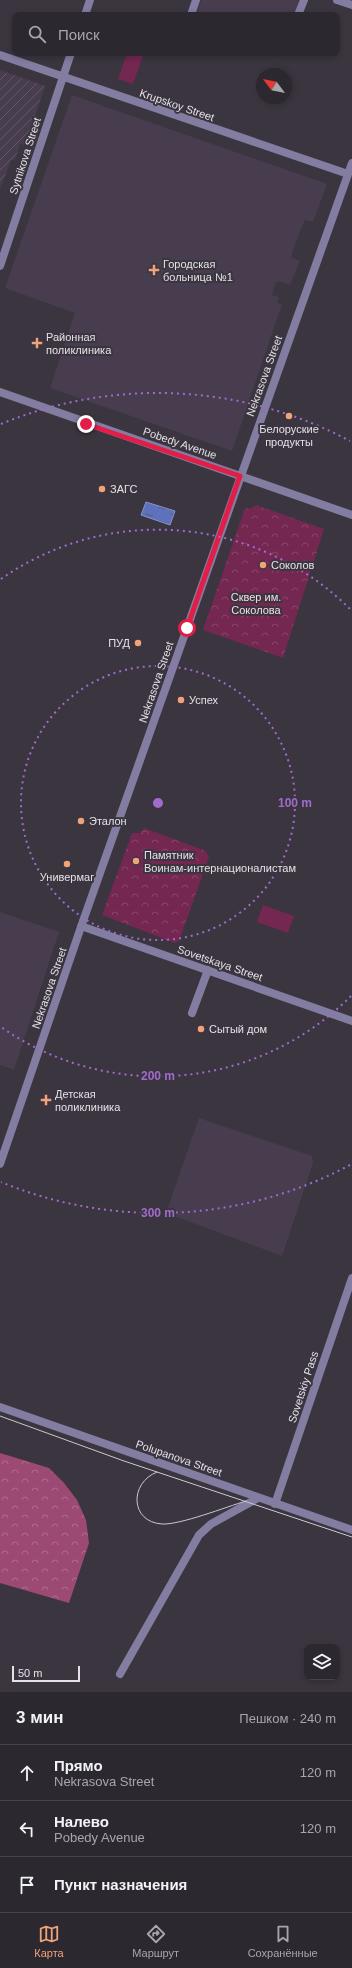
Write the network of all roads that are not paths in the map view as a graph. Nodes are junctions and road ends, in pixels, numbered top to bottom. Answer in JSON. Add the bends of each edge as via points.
{"nodes":[{"id":1,"x":90,"y":0,"type":"edge"},
{"id":2,"x":196,"y":0,"type":"edge"},
{"id":3,"x":304,"y":0,"type":"edge"},
{"id":4,"x":337,"y":0,"type":"edge"},
{"id":5,"x":352,"y":5,"type":"edge"},
{"id":6,"x":86,"y":12,"type":"edge"},
{"id":7,"x":192,"y":12,"type":"edge"},
{"id":8,"x":299,"y":12,"type":"edge"},
{"id":9,"x":0,"y":55,"type":"edge"},
{"id":10,"x":70,"y":56,"type":"edge"},
{"id":11,"x":63,"y":77,"type":"junction"},
{"id":12,"x":352,"y":162,"type":"edge"},
{"id":13,"x":348,"y":174,"type":"junction"},
{"id":14,"x":0,"y":266,"type":"edge"},
{"id":15,"x":0,"y":392,"type":"edge"},
{"id":16,"x":240,"y":476,"type":"junction"},
{"id":17,"x":352,"y":515,"type":"edge"},
{"id":18,"x":81,"y":926,"type":"junction"},
{"id":19,"x":208,"y":970,"type":"junction"},
{"id":20,"x":192,"y":1013,"type":"dead end"},
{"id":21,"x":352,"y":1020,"type":"edge"},
{"id":22,"x":0,"y":1164,"type":"edge"},
{"id":23,"x":352,"y":1278,"type":"edge"},
{"id":24,"x":0,"y":1407,"type":"edge"},
{"id":25,"x":258,"y":1498,"type":"junction"},
{"id":26,"x":275,"y":1504,"type":"junction"},
{"id":27,"x":352,"y":1530,"type":"edge"},
{"id":28,"x":120,"y":1674,"type":"dead end"}],
"edges":[{"from":1,"to":6,"type":"street"},
{"from":2,"to":7,"type":"street"},
{"from":3,"to":8,"type":"street"},
{"from":4,"to":5,"type":"street"},
{"from":9,"to":11,"type":"street","name":"Krupskoy Street"},
{"from":10,"to":11,"type":"street","name":"Sytnikova Street"},
{"from":11,"to":13,"type":"street","name":"Krupskoy Street"},
{"from":11,"to":14,"type":"street","name":"Sytnikova Street"},
{"from":12,"to":13,"type":"street","name":"Nekrasova Street"},
{"from":13,"to":16,"type":"street","name":"Nekrasova Street"},
{"from":15,"to":16,"type":"street","name":"Pobedy Avenue"},
{"from":16,"to":17,"type":"street","name":"Pobedy Avenue"},
{"from":16,"to":18,"type":"street","name":"Nekrasova Street"},
{"from":18,"to":19,"type":"street","name":"Sovetskaya Street"},
{"from":18,"to":22,"type":"street","name":"Nekrasova Street"},
{"from":19,"to":20,"type":"street"},
{"from":19,"to":21,"type":"street","name":"Sovetskaya Street"},
{"from":23,"to":26,"type":"street","name":"Sovetskiy Pass"},
{"from":24,"to":25,"type":"street","name":"Polupanova Street"},
{"from":25,"to":26,"type":"street","name":"Polupanova Street"},
{"from":25,"to":28,"type":"street","via":[[211,1524],[199,1535]]},
{"from":26,"to":27,"type":"street","name":"Polupanova Street"}]}
